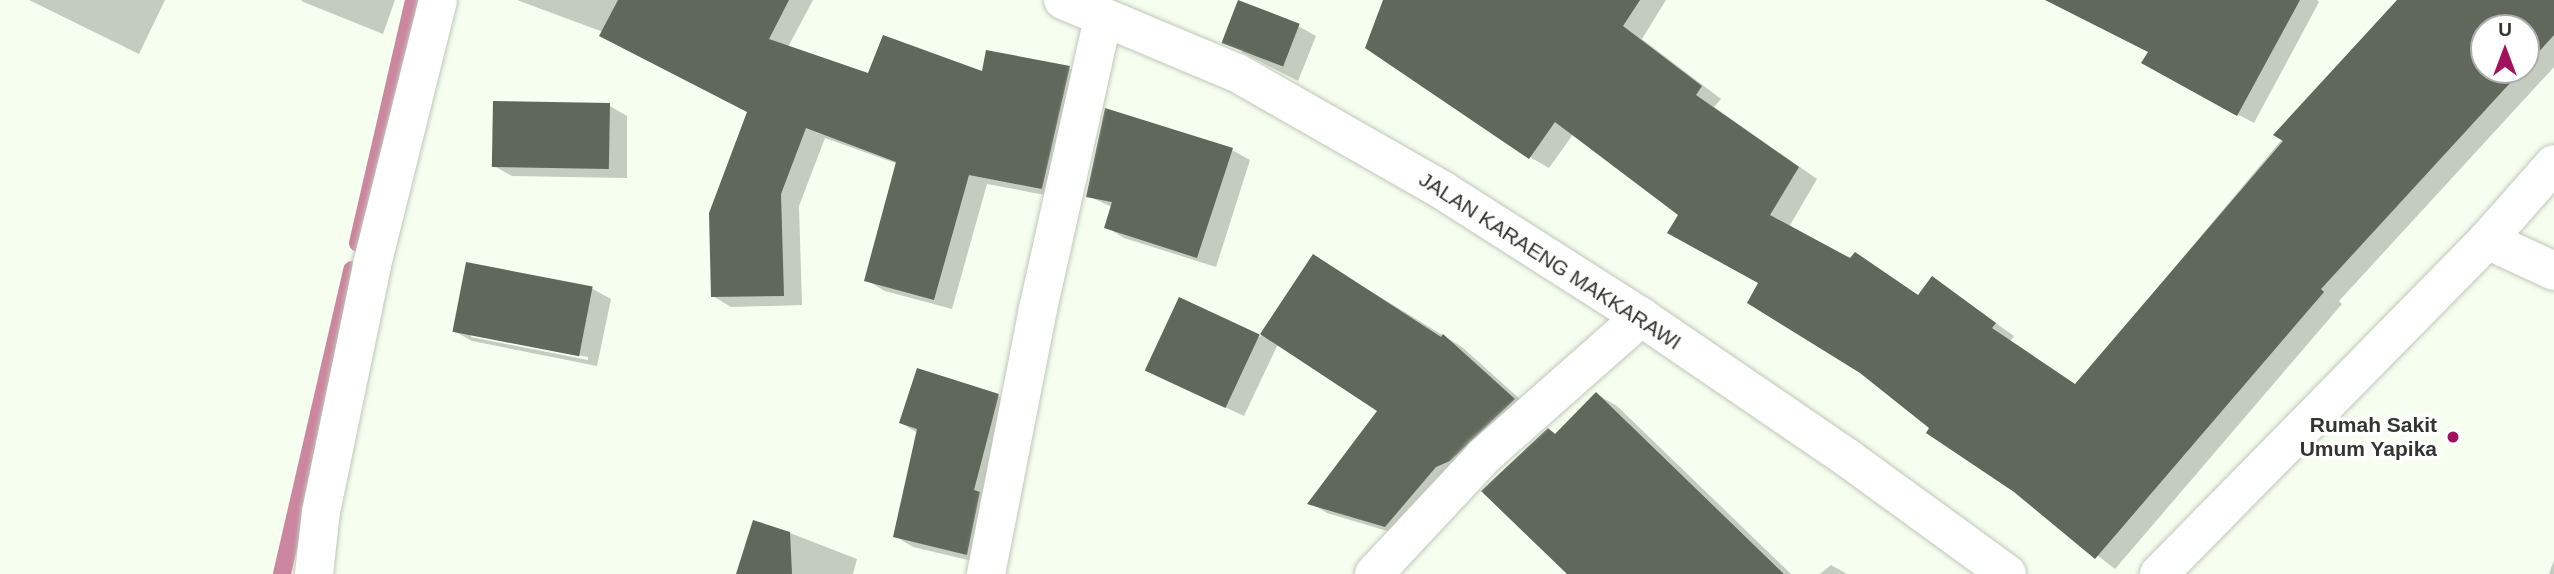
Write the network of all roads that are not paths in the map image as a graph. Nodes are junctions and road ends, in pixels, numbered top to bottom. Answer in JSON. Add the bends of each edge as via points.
{"nodes":[{"id":1,"x":438,"y":0,"type":"edge"},
{"id":2,"x":1063,"y":0,"type":"edge"},
{"id":3,"x":1103,"y":18,"type":"junction"},
{"id":4,"x":2554,"y":164,"type":"edge"},
{"id":5,"x":2487,"y":240,"type":"junction"},
{"id":6,"x":2554,"y":271,"type":"edge"},
{"id":7,"x":1641,"y":317,"type":"junction"},
{"id":8,"x":314,"y":574,"type":"edge"},
{"id":9,"x":986,"y":574,"type":"edge"},
{"id":10,"x":1374,"y":574,"type":"edge"},
{"id":11,"x":2007,"y":574,"type":"edge"},
{"id":12,"x":2159,"y":574,"type":"edge"}],
"edges":[{"from":1,"to":8,"type":"street","via":[[372,265],[321,512]]},
{"from":2,"to":3,"type":"street","name":"JALAN KARAENG MAKKARAWI"},
{"from":3,"to":7,"type":"street","name":"JALAN KARAENG MAKKARAWI","via":[[1237,74],[1301,107]]},
{"from":3,"to":9,"type":"street","via":[[1038,309]]},
{"from":4,"to":5,"type":"street"},
{"from":5,"to":6,"type":"street"},
{"from":5,"to":12,"type":"street"},
{"from":7,"to":10,"type":"street","via":[[1484,456]]},
{"from":7,"to":11,"type":"street","name":"JALAN KARAENG MAKKARAWI","via":[[1849,458]]}]}
